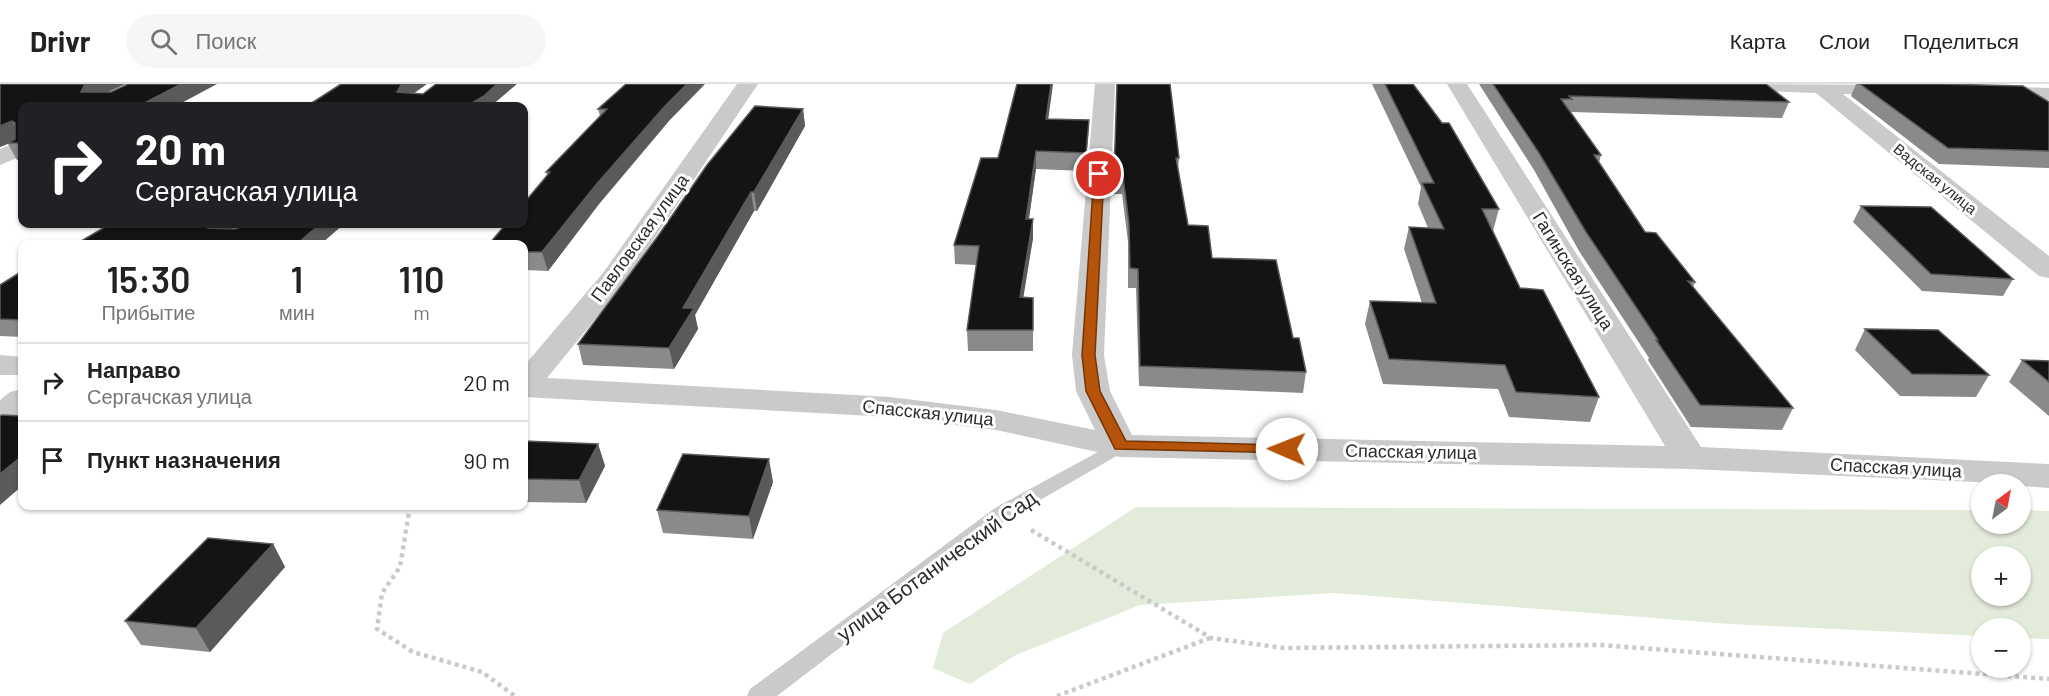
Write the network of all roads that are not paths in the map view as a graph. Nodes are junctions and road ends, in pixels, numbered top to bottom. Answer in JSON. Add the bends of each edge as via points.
{"nodes":[{"id":1,"x":748,"y":84,"type":"edge"},
{"id":2,"x":1105,"y":84,"type":"edge"},
{"id":3,"x":1456,"y":84,"type":"edge"},
{"id":4,"x":1737,"y":84,"type":"edge"},
{"id":5,"x":1822,"y":87,"type":"junction"},
{"id":6,"x":1918,"y":90,"type":"edge"},
{"id":7,"x":1965,"y":92,"type":"edge"},
{"id":8,"x":2049,"y":94,"type":"edge"},
{"id":9,"x":18,"y":149,"type":"edge"},
{"id":10,"x":0,"y":158,"type":"edge"},
{"id":11,"x":2049,"y":270,"type":"edge"},
{"id":12,"x":0,"y":365,"type":"edge"},
{"id":13,"x":18,"y":366,"type":"edge"},
{"id":14,"x":528,"y":381,"type":"edge"},
{"id":15,"x":528,"y":386,"type":"edge"},
{"id":16,"x":18,"y":402,"type":"edge"},
{"id":17,"x":0,"y":416,"type":"edge"},
{"id":18,"x":1120,"y":446,"type":"junction"},
{"id":19,"x":1690,"y":458,"type":"junction"},
{"id":20,"x":2049,"y":476,"type":"edge"},
{"id":21,"x":759,"y":696,"type":"edge"}],
"edges":[{"from":1,"to":14,"type":"street","name":"Павловская улица","via":[[613,279]]},
{"from":2,"to":18,"type":"street","via":[[1088,355],[1093,391]]},
{"from":3,"to":19,"type":"street","name":"Гагинская улица"},
{"from":4,"to":5,"type":"street"},
{"from":5,"to":6,"type":"street"},
{"from":5,"to":11,"type":"street","name":"Вадская улица"},
{"from":7,"to":8,"type":"street"},
{"from":9,"to":10,"type":"street"},
{"from":12,"to":13,"type":"street"},
{"from":15,"to":18,"type":"street","name":"Спасская улица","via":[[890,407],[996,420]]},
{"from":16,"to":17,"type":"street"},
{"from":18,"to":19,"type":"street","name":"Спасская улица"},
{"from":18,"to":21,"type":"lane","name":"улица Ботанический Сад","via":[[1002,513]]},
{"from":19,"to":20,"type":"street","name":"Спасская улица"}]}
